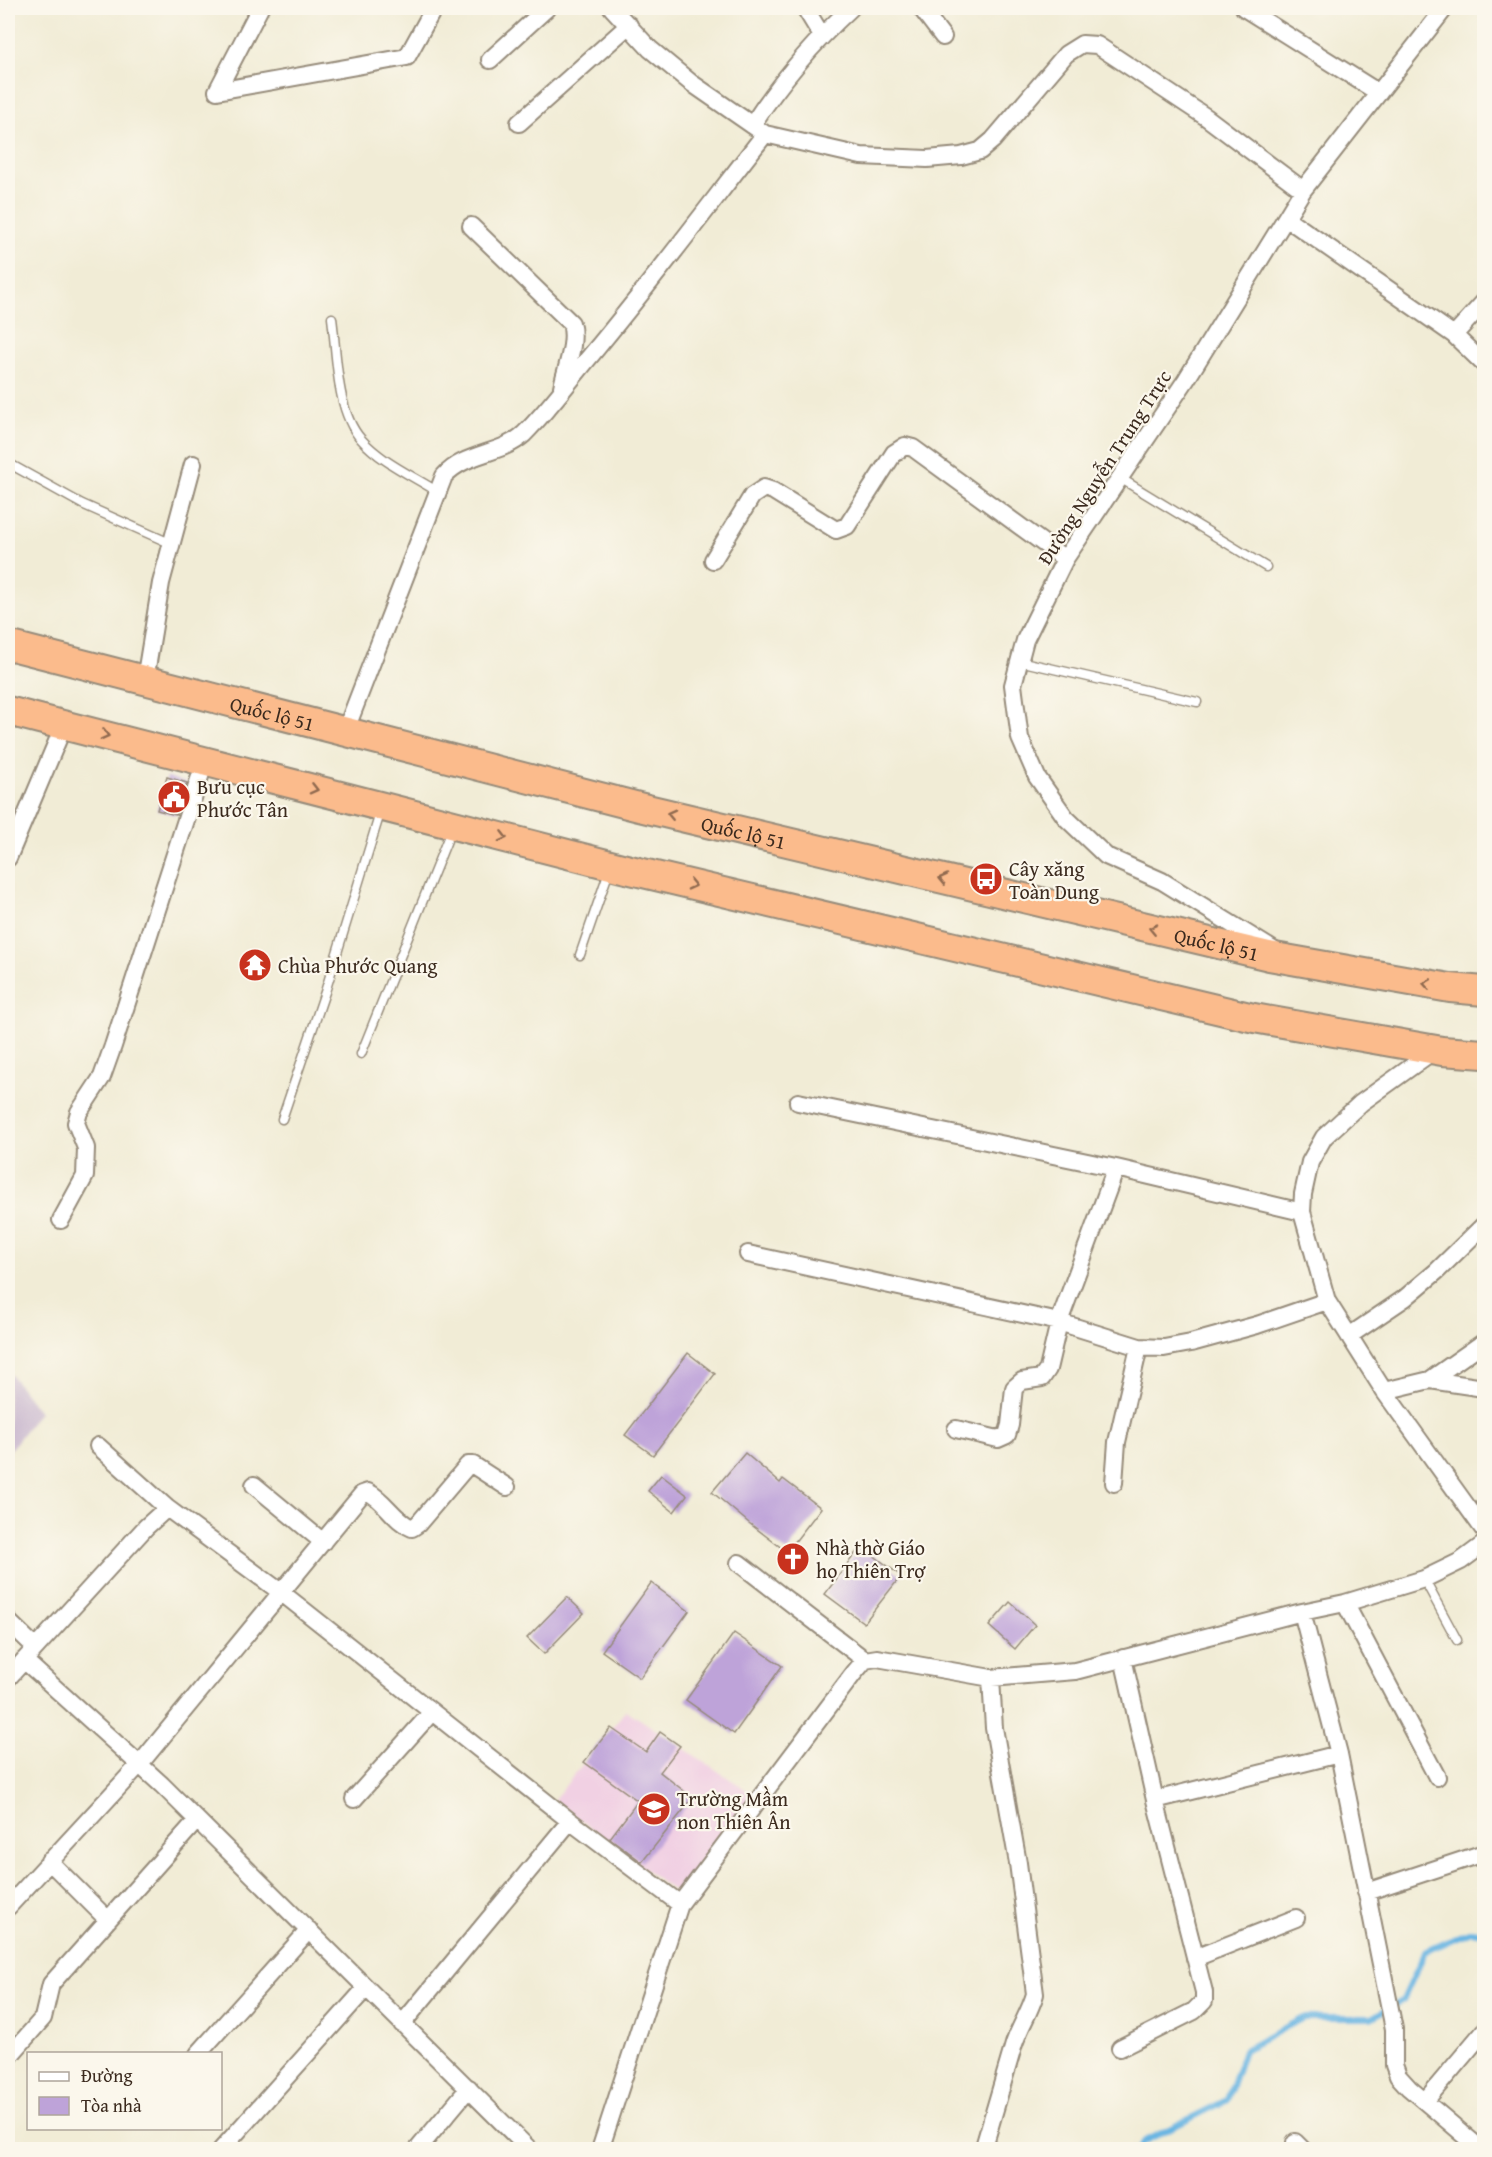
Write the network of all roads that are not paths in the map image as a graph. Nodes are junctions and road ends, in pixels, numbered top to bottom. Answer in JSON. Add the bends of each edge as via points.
{"nodes":[{"id":1,"x":260,"y":8,"type":"edge"},
{"id":2,"x":434,"y":8,"type":"edge"},
{"id":3,"x":547,"y":8,"type":"edge"},
{"id":4,"x":612,"y":8,"type":"edge"},
{"id":5,"x":805,"y":8,"type":"edge"},
{"id":6,"x":851,"y":8,"type":"edge"},
{"id":7,"x":921,"y":8,"type":"edge"},
{"id":8,"x":1244,"y":8,"type":"edge"},
{"id":9,"x":1445,"y":8,"type":"edge"},
{"id":10,"x":629,"y":25,"type":"junction"},
{"id":11,"x":822,"y":36,"type":"junction"},
{"id":12,"x":944,"y":37,"type":"dead end"},
{"id":13,"x":490,"y":60,"type":"dead end"},
{"id":14,"x":1379,"y":93,"type":"junction"},
{"id":15,"x":519,"y":123,"type":"dead end"},
{"id":16,"x":758,"y":130,"type":"junction"},
{"id":17,"x":1304,"y":189,"type":"junction"},
{"id":18,"x":1286,"y":218,"type":"junction"},
{"id":19,"x":471,"y":226,"type":"dead end"},
{"id":20,"x":1485,"y":302,"type":"edge"},
{"id":21,"x":333,"y":318,"type":"dead end"},
{"id":22,"x":1454,"y":335,"type":"junction"},
{"id":23,"x":1485,"y":364,"type":"edge"},
{"id":24,"x":561,"y":391,"type":"junction"},
{"id":25,"x":8,"y":463,"type":"edge"},
{"id":26,"x":193,"y":464,"type":"dead end"},
{"id":27,"x":1120,"y":478,"type":"junction"},
{"id":28,"x":439,"y":492,"type":"junction"},
{"id":29,"x":172,"y":544,"type":"junction"},
{"id":30,"x":1065,"y":559,"type":"junction"},
{"id":31,"x":713,"y":560,"type":"dead end"},
{"id":32,"x":1266,"y":567,"type":"dead end"},
{"id":33,"x":8,"y":645,"type":"edge"},
{"id":34,"x":1019,"y":661,"type":"junction"},
{"id":35,"x":145,"y":680,"type":"junction"},
{"id":36,"x":1197,"y":702,"type":"dead end"},
{"id":37,"x":8,"y":711,"type":"edge"},
{"id":38,"x":64,"y":725,"type":"junction"},
{"id":39,"x":345,"y":732,"type":"junction"},
{"id":40,"x":205,"y":761,"type":"junction"},
{"id":41,"x":382,"y":807,"type":"junction"},
{"id":42,"x":453,"y":824,"type":"junction"},
{"id":43,"x":8,"y":858,"type":"edge"},
{"id":44,"x":611,"y":865,"type":"junction"},
{"id":45,"x":580,"y":955,"type":"dead end"},
{"id":46,"x":1285,"y":959,"type":"junction"},
{"id":47,"x":1485,"y":991,"type":"edge"},
{"id":48,"x":1436,"y":1049,"type":"junction"},
{"id":49,"x":361,"y":1054,"type":"dead end"},
{"id":50,"x":1485,"y":1054,"type":"edge"},
{"id":51,"x":798,"y":1102,"type":"dead end"},
{"id":52,"x":282,"y":1119,"type":"dead end"},
{"id":53,"x":1116,"y":1168,"type":"junction"},
{"id":54,"x":1302,"y":1212,"type":"junction"},
{"id":55,"x":61,"y":1220,"type":"dead end"},
{"id":56,"x":1485,"y":1225,"type":"edge"},
{"id":57,"x":748,"y":1254,"type":"dead end"},
{"id":58,"x":1328,"y":1301,"type":"junction"},
{"id":59,"x":1059,"y":1322,"type":"junction"},
{"id":60,"x":1349,"y":1336,"type":"junction"},
{"id":61,"x":1485,"y":1342,"type":"edge"},
{"id":62,"x":1139,"y":1347,"type":"junction"},
{"id":63,"x":1430,"y":1380,"type":"junction"},
{"id":64,"x":1485,"y":1388,"type":"edge"},
{"id":65,"x":1384,"y":1392,"type":"junction"},
{"id":66,"x":956,"y":1429,"type":"dead end"},
{"id":67,"x":98,"y":1446,"type":"dead end"},
{"id":68,"x":1114,"y":1483,"type":"dead end"},
{"id":69,"x":254,"y":1485,"type":"dead end"},
{"id":70,"x":507,"y":1487,"type":"dead end"},
{"id":71,"x":167,"y":1508,"type":"junction"},
{"id":72,"x":1485,"y":1530,"type":"edge"},
{"id":73,"x":323,"y":1542,"type":"junction"},
{"id":74,"x":1485,"y":1544,"type":"edge"},
{"id":75,"x":739,"y":1563,"type":"dead end"},
{"id":76,"x":1424,"y":1579,"type":"junction"},
{"id":77,"x":282,"y":1593,"type":"junction"},
{"id":78,"x":1345,"y":1603,"type":"junction"},
{"id":79,"x":1302,"y":1612,"type":"junction"},
{"id":80,"x":8,"y":1621,"type":"edge"},
{"id":81,"x":1457,"y":1640,"type":"dead end"},
{"id":82,"x":29,"y":1654,"type":"junction"},
{"id":83,"x":1122,"y":1658,"type":"junction"},
{"id":84,"x":866,"y":1660,"type":"junction"},
{"id":85,"x":8,"y":1678,"type":"edge"},
{"id":86,"x":991,"y":1678,"type":"junction"},
{"id":87,"x":432,"y":1712,"type":"junction"},
{"id":88,"x":1339,"y":1754,"type":"junction"},
{"id":89,"x":139,"y":1765,"type":"junction"},
{"id":90,"x":1437,"y":1777,"type":"dead end"},
{"id":91,"x":354,"y":1799,"type":"dead end"},
{"id":92,"x":1155,"y":1800,"type":"junction"},
{"id":93,"x":197,"y":1820,"type":"junction"},
{"id":94,"x":570,"y":1821,"type":"junction"},
{"id":95,"x":1485,"y":1853,"type":"edge"},
{"id":96,"x":49,"y":1861,"type":"junction"},
{"id":97,"x":1366,"y":1892,"type":"junction"},
{"id":98,"x":680,"y":1904,"type":"junction"},
{"id":99,"x":8,"y":1907,"type":"edge"},
{"id":100,"x":1296,"y":1918,"type":"dead end"},
{"id":101,"x":108,"y":1920,"type":"junction"},
{"id":102,"x":309,"y":1930,"type":"junction"},
{"id":103,"x":1196,"y":1958,"type":"junction"},
{"id":104,"x":366,"y":1988,"type":"junction"},
{"id":105,"x":402,"y":2024,"type":"junction"},
{"id":106,"x":1485,"y":2031,"type":"edge"},
{"id":107,"x":1120,"y":2048,"type":"dead end"},
{"id":108,"x":200,"y":2052,"type":"edge"},
{"id":109,"x":8,"y":2058,"type":"edge"},
{"id":110,"x":469,"y":2088,"type":"junction"},
{"id":111,"x":1425,"y":2101,"type":"junction"},
{"id":112,"x":221,"y":2150,"type":"edge"},
{"id":113,"x":417,"y":2150,"type":"edge"},
{"id":114,"x":530,"y":2150,"type":"edge"},
{"id":115,"x":600,"y":2150,"type":"edge"},
{"id":116,"x":983,"y":2150,"type":"edge"},
{"id":117,"x":1482,"y":2150,"type":"edge"}],
"edges":[{"from":1,"to":2,"type":"street","via":[[217,91],[407,57]]},
{"from":3,"to":13,"type":"street"},
{"from":4,"to":10,"type":"street"},
{"from":5,"to":11,"type":"street"},
{"from":6,"to":11,"type":"street"},
{"from":7,"to":12,"type":"street"},
{"from":8,"to":14,"type":"street"},
{"from":9,"to":14,"type":"street","name":"Đường Nguyễn Trung Trực"},
{"from":10,"to":15,"type":"street"},
{"from":10,"to":16,"type":"street","via":[[650,49],[690,82]]},
{"from":11,"to":16,"type":"street","via":[[776,89]]},
{"from":14,"to":17,"type":"street","name":"Đường Nguyễn Trung Trực"},
{"from":16,"to":17,"type":"street","via":[[861,156],[927,159],[980,151],[1066,54],[1082,44],[1097,45],[1206,117]]},
{"from":16,"to":24,"type":"street","via":[[614,327]]},
{"from":17,"to":18,"type":"street","name":"Đường Nguyễn Trung Trực"},
{"from":18,"to":22,"type":"street"},
{"from":18,"to":27,"type":"street","name":"Đường Nguyễn Trung Trực"},
{"from":19,"to":24,"type":"street","via":[[571,323],[572,346]]},
{"from":20,"to":22,"type":"street"},
{"from":21,"to":28,"type":"lane","via":[[342,398],[360,438],[376,453]]},
{"from":22,"to":23,"type":"street"},
{"from":24,"to":28,"type":"street","via":[[514,441],[452,468],[444,476]]},
{"from":25,"to":29,"type":"lane","via":[[82,504]]},
{"from":26,"to":29,"type":"street"},
{"from":27,"to":30,"type":"street","name":"Đường Nguyễn Trung Trực"},
{"from":27,"to":32,"type":"lane"},
{"from":28,"to":39,"type":"street"},
{"from":29,"to":35,"type":"street","via":[[161,583]]},
{"from":30,"to":31,"type":"street","via":[[913,448],[904,446],[894,453],[847,526],[836,530],[764,488],[752,496]]},
{"from":30,"to":34,"type":"street","name":"Đường Nguyễn Trung Trực","via":[[1025,640]]},
{"from":33,"to":35,"type":"highway","name":"Quốc lộ 51"},
{"from":34,"to":36,"type":"lane"},
{"from":34,"to":46,"type":"street","name":"Đường Nguyễn Trung Trực","via":[[1013,685],[1020,738],[1037,777],[1066,818],[1106,855],[1162,881]]},
{"from":35,"to":39,"type":"highway","name":"Quốc lộ 51"},
{"from":37,"to":38,"type":"highway"},
{"from":38,"to":40,"type":"highway","one_way":true},
{"from":38,"to":43,"type":"street"},
{"from":46,"to":39,"type":"highway","name":"Quốc lộ 51","one_way":true,"via":[[639,807]]},
{"from":40,"to":41,"type":"highway","one_way":true},
{"from":40,"to":55,"type":"street","via":[[102,1077],[79,1112],[76,1123],[86,1148],[85,1176]]},
{"from":41,"to":42,"type":"highway"},
{"from":41,"to":52,"type":"lane"},
{"from":42,"to":44,"type":"highway","one_way":true},
{"from":42,"to":49,"type":"lane"},
{"from":44,"to":45,"type":"lane"},
{"from":44,"to":48,"type":"highway","one_way":true,"via":[[1254,1018]]},
{"from":47,"to":46,"type":"highway","name":"Quốc lộ 51","one_way":true},
{"from":48,"to":50,"type":"highway"},
{"from":48,"to":54,"type":"street","via":[[1361,1103],[1324,1137],[1310,1162]]},
{"from":51,"to":53,"type":"street"},
{"from":53,"to":54,"type":"street"},
{"from":53,"to":59,"type":"street"},
{"from":54,"to":58,"type":"street"},
{"from":56,"to":60,"type":"street","via":[[1421,1285]]},
{"from":57,"to":59,"type":"street"},
{"from":58,"to":60,"type":"street"},
{"from":58,"to":62,"type":"street","via":[[1191,1343]]},
{"from":59,"to":62,"type":"street"},
{"from":59,"to":66,"type":"street","via":[[1048,1369],[1042,1378],[1022,1381],[1014,1388],[1007,1435],[998,1439]]},
{"from":60,"to":65,"type":"street"},
{"from":61,"to":63,"type":"street"},
{"from":62,"to":68,"type":"street","via":[[1117,1442]]},
{"from":63,"to":64,"type":"street"},
{"from":63,"to":65,"type":"street"},
{"from":65,"to":72,"type":"street"},
{"from":67,"to":71,"type":"street"},
{"from":69,"to":73,"type":"street"},
{"from":70,"to":73,"type":"street","via":[[473,1465],[468,1466],[412,1528],[368,1492]]},
{"from":71,"to":77,"type":"street"},
{"from":71,"to":82,"type":"street"},
{"from":73,"to":77,"type":"street"},
{"from":74,"to":76,"type":"street"},
{"from":75,"to":84,"type":"street"},
{"from":76,"to":78,"type":"street"},
{"from":76,"to":81,"type":"lane"},
{"from":77,"to":87,"type":"street"},
{"from":77,"to":89,"type":"street"},
{"from":78,"to":79,"type":"street"},
{"from":78,"to":90,"type":"street"},
{"from":79,"to":83,"type":"street"},
{"from":79,"to":88,"type":"street"},
{"from":80,"to":82,"type":"street"},
{"from":82,"to":85,"type":"street"},
{"from":82,"to":89,"type":"street"},
{"from":83,"to":86,"type":"street","via":[[1075,1671]]},
{"from":83,"to":92,"type":"street"},
{"from":84,"to":86,"type":"street","via":[[877,1658]]},
{"from":84,"to":98,"type":"street"},
{"from":86,"to":116,"type":"street","via":[[994,1728],[1018,1863],[1035,1994],[1020,2027]]},
{"from":87,"to":91,"type":"street"},
{"from":87,"to":94,"type":"street"},
{"from":88,"to":92,"type":"street"},
{"from":88,"to":97,"type":"street"},
{"from":89,"to":93,"type":"street"},
{"from":89,"to":96,"type":"street"},
{"from":92,"to":103,"type":"street"},
{"from":93,"to":101,"type":"street"},
{"from":93,"to":102,"type":"street"},
{"from":94,"to":98,"type":"street"},
{"from":94,"to":105,"type":"street"},
{"from":95,"to":97,"type":"street"},
{"from":96,"to":99,"type":"street"},
{"from":96,"to":101,"type":"street"},
{"from":97,"to":111,"type":"street","via":[[1394,2029],[1394,2066],[1398,2076]]},
{"from":98,"to":115,"type":"street"},
{"from":100,"to":103,"type":"street"},
{"from":101,"to":109,"type":"street","via":[[51,1984],[43,2018]]},
{"from":102,"to":104,"type":"street"},
{"from":102,"to":108,"type":"street"},
{"from":103,"to":107,"type":"street","via":[[1204,2001],[1194,2011]]},
{"from":104,"to":105,"type":"street"},
{"from":104,"to":112,"type":"street"},
{"from":105,"to":110,"type":"street"},
{"from":106,"to":111,"type":"street"},
{"from":110,"to":113,"type":"street"},
{"from":110,"to":114,"type":"street"},
{"from":111,"to":117,"type":"street"}]}
